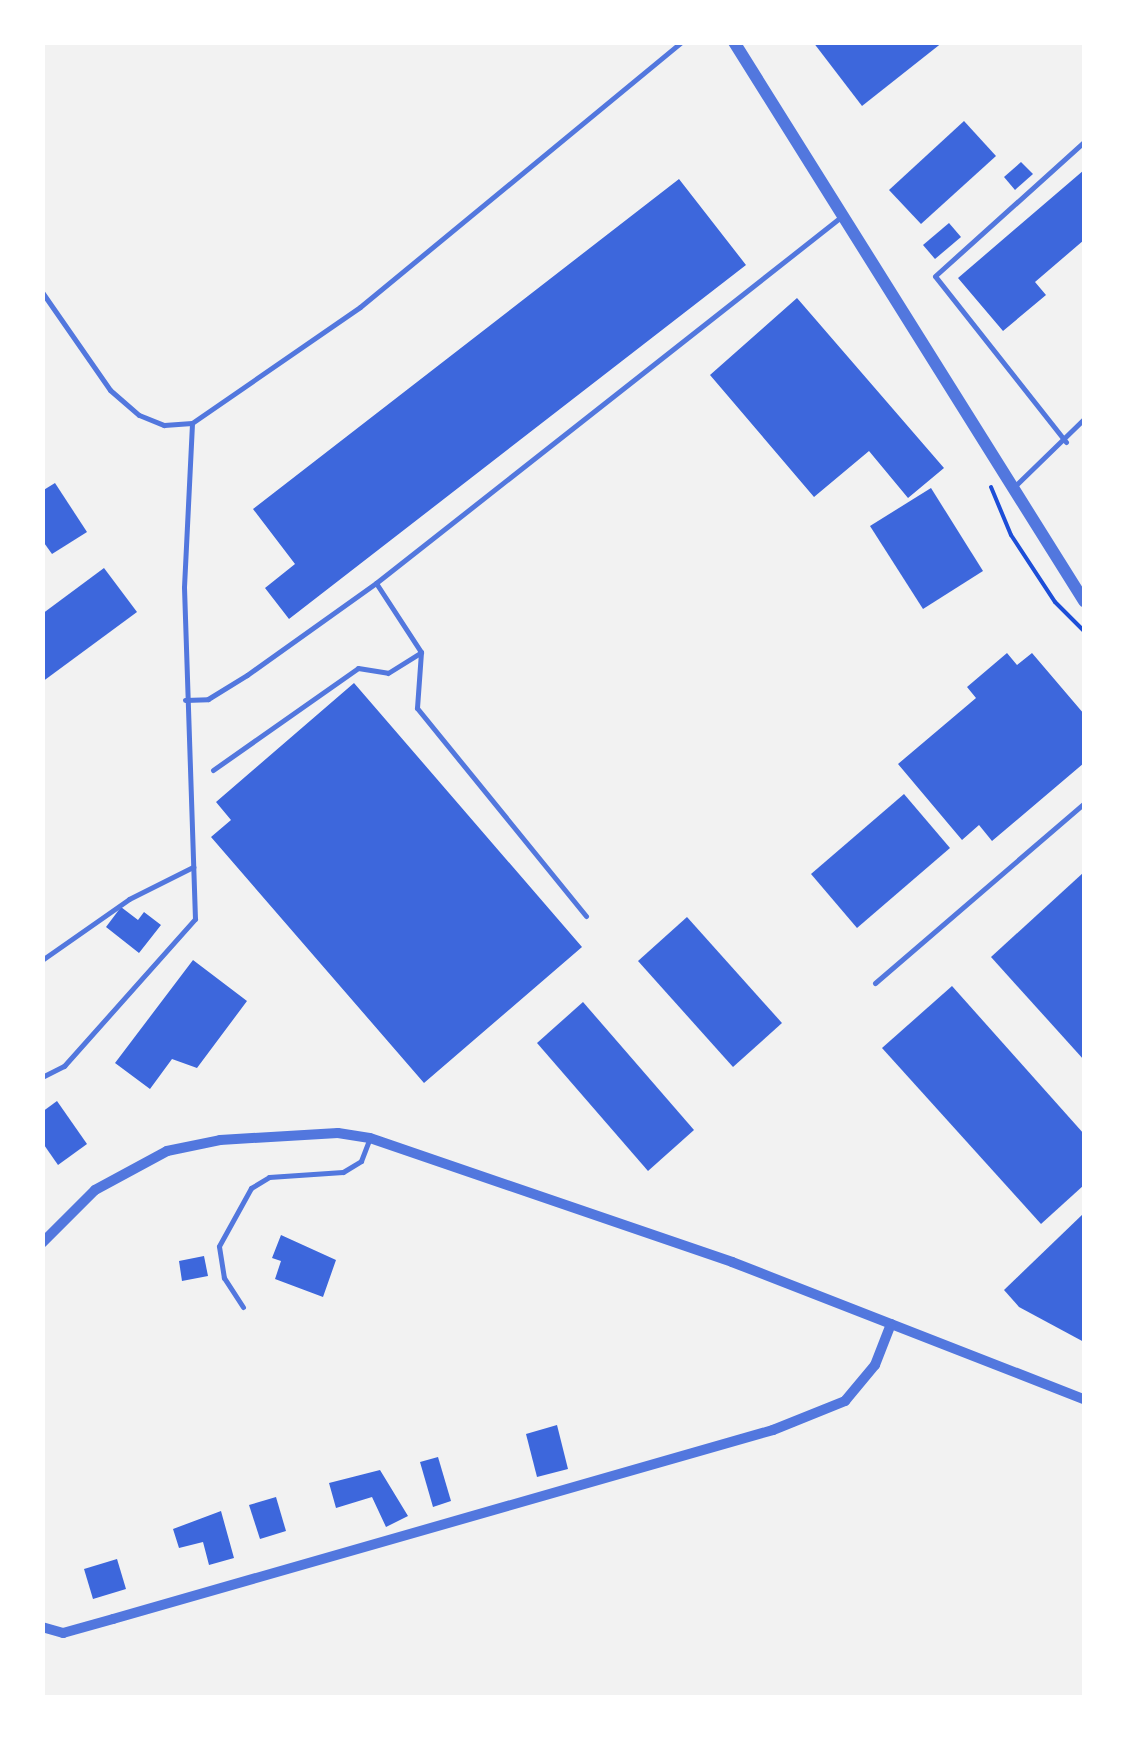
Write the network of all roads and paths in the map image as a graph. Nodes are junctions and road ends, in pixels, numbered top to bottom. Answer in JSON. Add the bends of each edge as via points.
{"nodes":[{"id":1,"x":681,"y":42,"type":"edge"},
{"id":2,"x":734,"y":42,"type":"edge"},
{"id":3,"x":1084,"y":142,"type":"edge"},
{"id":4,"x":843,"y":216,"type":"junction"},
{"id":5,"x":42,"y":292,"type":"edge"},
{"id":6,"x":1084,"y":419,"type":"edge"},
{"id":7,"x":192,"y":423,"type":"junction"},
{"id":8,"x":1066,"y":442,"type":"junction"},
{"id":9,"x":1013,"y":488,"type":"junction"},
{"id":10,"x":376,"y":583,"type":"junction"},
{"id":11,"x":1084,"y":600,"type":"edge"},
{"id":12,"x":421,"y":652,"type":"junction"},
{"id":13,"x":185,"y":700,"type":"junction"},
{"id":14,"x":214,"y":770,"type":"dead end"},
{"id":15,"x":1084,"y":803,"type":"edge"},
{"id":16,"x":193,"y":867,"type":"junction"},
{"id":17,"x":586,"y":916,"type":"dead end"},
{"id":18,"x":42,"y":960,"type":"edge"},
{"id":19,"x":875,"y":983,"type":"dead end"},
{"id":20,"x":42,"y":1076,"type":"edge"},
{"id":21,"x":370,"y":1138,"type":"junction"},
{"id":22,"x":42,"y":1243,"type":"edge"},
{"id":23,"x":243,"y":1307,"type":"dead end"},
{"id":24,"x":892,"y":1324,"type":"junction"},
{"id":25,"x":1084,"y":1399,"type":"edge"},
{"id":26,"x":42,"y":1627,"type":"edge"}],
"edges":[{"from":1,"to":7,"type":"lane","via":[[360,307]]},
{"from":2,"to":4,"type":"street"},
{"from":3,"to":8,"type":"lane","via":[[935,276]]},
{"from":4,"to":9,"type":"street"},
{"from":4,"to":10,"type":"lane"},
{"from":5,"to":7,"type":"lane","via":[[110,390],[151,420]]},
{"from":6,"to":8,"type":"lane"},
{"from":7,"to":13,"type":"lane"},
{"from":8,"to":9,"type":"lane"},
{"from":9,"to":11,"type":"street"},
{"from":10,"to":12,"type":"lane"},
{"from":10,"to":13,"type":"lane","via":[[248,675],[208,698]]},
{"from":12,"to":14,"type":"lane","via":[[388,673],[358,668]]},
{"from":12,"to":17,"type":"lane","via":[[418,708]]},
{"from":13,"to":16,"type":"lane"},
{"from":15,"to":19,"type":"lane"},
{"from":16,"to":18,"type":"lane","via":[[129,899]]},
{"from":16,"to":20,"type":"lane","via":[[198,902],[185,934],[64,1066]]},
{"from":21,"to":22,"type":"street","via":[[220,1140],[167,1151],[95,1190]]},
{"from":21,"to":23,"type":"lane","via":[[361,1161],[342,1172],[269,1177],[251,1188],[219,1246],[224,1278]]},
{"from":21,"to":24,"type":"street"},
{"from":24,"to":25,"type":"street"},
{"from":24,"to":26,"type":"street","via":[[876,1365],[845,1401],[773,1430],[113,1620],[62,1633]]}]}
